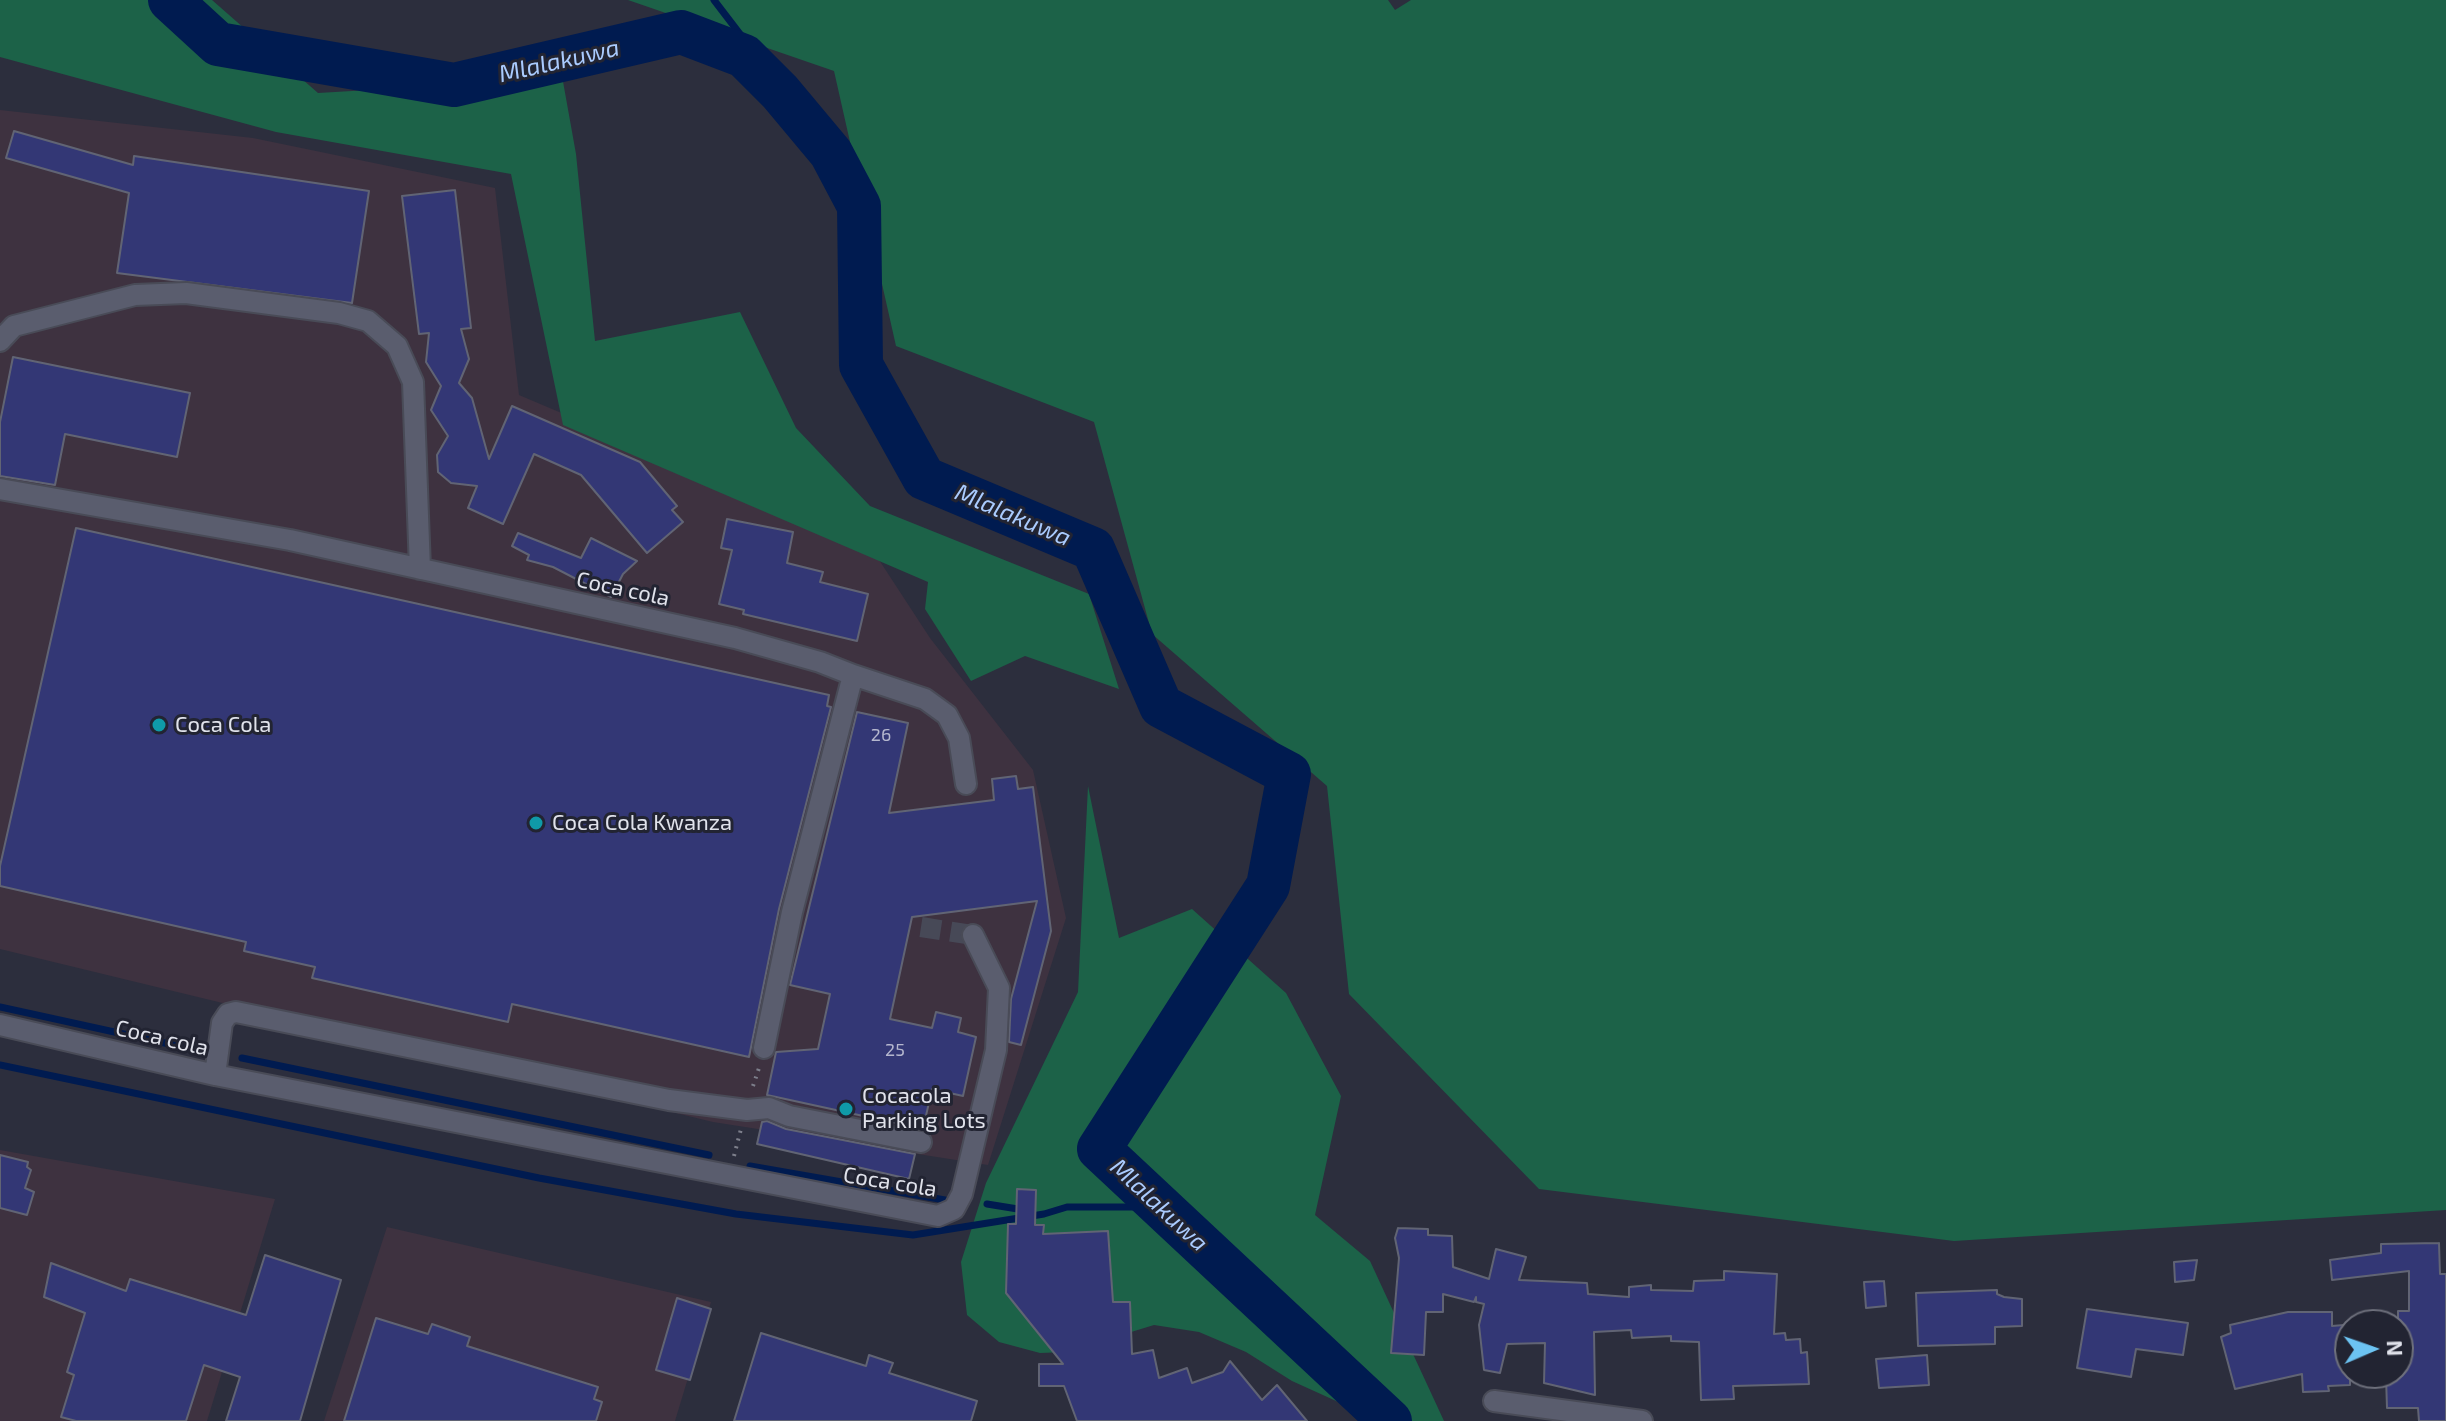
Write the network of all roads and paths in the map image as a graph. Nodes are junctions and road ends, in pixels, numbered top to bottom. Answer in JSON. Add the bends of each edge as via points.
{"nodes":[{"id":1,"x":0,"y":341,"type":"edge"},
{"id":2,"x":1,"y":490,"type":"edge"},
{"id":3,"x":420,"y":569,"type":"junction"},
{"id":4,"x":853,"y":675,"type":"junction"},
{"id":5,"x":966,"y":784,"type":"dead end"},
{"id":6,"x":973,"y":935,"type":"dead end"},
{"id":7,"x":0,"y":1025,"type":"edge"},
{"id":8,"x":764,"y":1048,"type":"dead end"},
{"id":9,"x":215,"y":1075,"type":"junction"},
{"id":10,"x":921,"y":1142,"type":"dead end"},
{"id":11,"x":1494,"y":1401,"type":"dead end"},
{"id":12,"x":1642,"y":1421,"type":"edge"}],
"edges":[{"from":1,"to":3,"type":"street","via":[[14,326],[135,295],[186,293],[368,321],[397,346],[413,382]]},
{"from":2,"to":3,"type":"street","name":"Coca cola","via":[[290,540]]},
{"from":3,"to":4,"type":"street","name":"Coca cola","via":[[735,638]]},
{"from":4,"to":5,"type":"street","name":"Coca cola","via":[[925,699],[947,715],[959,738]]},
{"from":4,"to":8,"type":"street","via":[[792,912]]},
{"from":6,"to":9,"type":"street","name":"Coca cola","via":[[999,988],[996,1050],[974,1146],[954,1209],[945,1215]]},
{"from":7,"to":9,"type":"street","name":"Coca cola"},
{"from":9,"to":10,"type":"street","via":[[222,1023],[236,1012],[669,1100],[769,1108]]},
{"from":11,"to":12,"type":"street"}]}
